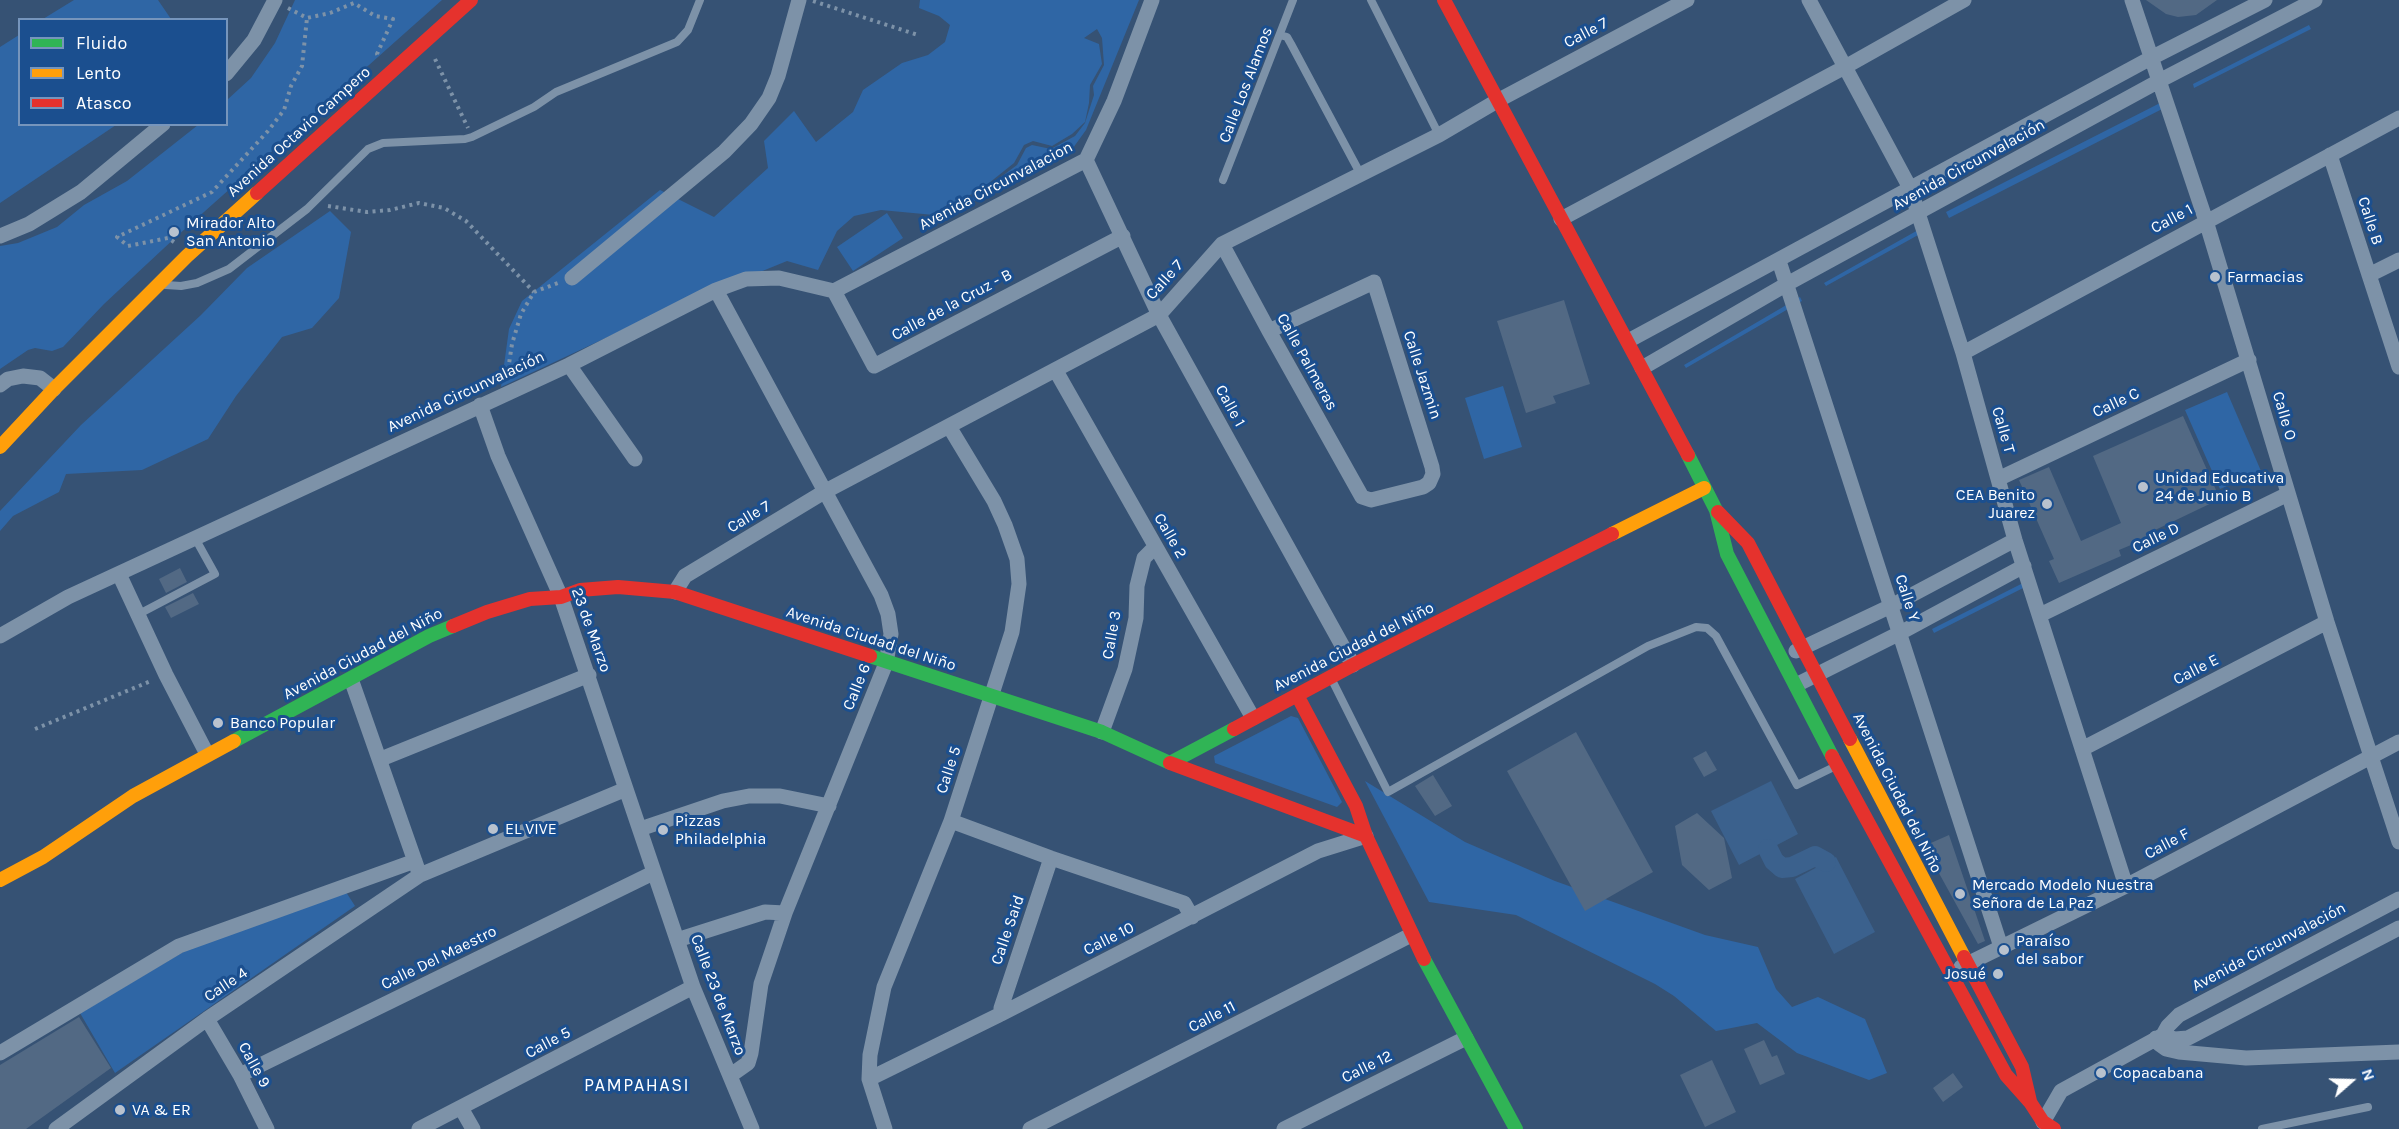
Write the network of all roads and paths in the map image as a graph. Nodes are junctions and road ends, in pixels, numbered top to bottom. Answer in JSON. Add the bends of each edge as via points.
{"nodes":[{"id":1,"x":275,"y":0,"type":"edge"},
{"id":2,"x":471,"y":0,"type":"edge"},
{"id":3,"x":700,"y":0,"type":"edge"},
{"id":4,"x":800,"y":0,"type":"edge"},
{"id":5,"x":810,"y":0,"type":"edge"},
{"id":6,"x":1152,"y":0,"type":"edge"},
{"id":7,"x":1293,"y":0,"type":"edge"},
{"id":8,"x":1371,"y":0,"type":"edge"},
{"id":9,"x":1444,"y":0,"type":"edge"},
{"id":10,"x":1687,"y":0,"type":"edge"},
{"id":11,"x":1809,"y":0,"type":"edge"},
{"id":12,"x":1964,"y":0,"type":"edge"},
{"id":13,"x":2132,"y":0,"type":"edge"},
{"id":14,"x":2265,"y":0,"type":"edge"},
{"id":15,"x":353,"y":2,"type":"edge"},
{"id":16,"x":2308,"y":2,"type":"edge"},
{"id":17,"x":918,"y":35,"type":"dead end"},
{"id":18,"x":1280,"y":35,"type":"junction"},
{"id":19,"x":380,"y":52,"type":"dead end"},
{"id":20,"x":432,"y":53,"type":"dead end"},
{"id":21,"x":2151,"y":58,"type":"junction"},
{"id":22,"x":1845,"y":67,"type":"junction"},
{"id":23,"x":228,"y":72,"type":"edge"},
{"id":24,"x":2159,"y":81,"type":"junction"},
{"id":25,"x":1497,"y":101,"type":"junction"},
{"id":26,"x":2399,"y":118,"type":"edge"},
{"id":27,"x":161,"y":126,"type":"edge"},
{"id":28,"x":1439,"y":135,"type":"junction"},
{"id":29,"x":472,"y":137,"type":"junction"},
{"id":30,"x":2330,"y":154,"type":"junction"},
{"id":31,"x":1086,"y":160,"type":"junction"},
{"id":32,"x":1361,"y":175,"type":"junction"},
{"id":33,"x":1223,"y":180,"type":"dead end"},
{"id":34,"x":1910,"y":188,"type":"junction"},
{"id":35,"x":313,"y":204,"type":"junction"},
{"id":36,"x":1918,"y":214,"type":"junction"},
{"id":37,"x":1561,"y":219,"type":"junction"},
{"id":38,"x":2206,"y":221,"type":"junction"},
{"id":39,"x":0,"y":236,"type":"edge"},
{"id":40,"x":1123,"y":236,"type":"junction"},
{"id":41,"x":172,"y":240,"type":"dead end"},
{"id":42,"x":1222,"y":244,"type":"junction"},
{"id":43,"x":2399,"y":260,"type":"edge"},
{"id":44,"x":1779,"y":261,"type":"junction"},
{"id":45,"x":2369,"y":275,"type":"junction"},
{"id":46,"x":572,"y":278,"type":"joint"},
{"id":47,"x":158,"y":284,"type":"junction"},
{"id":48,"x":1787,"y":284,"type":"junction"},
{"id":49,"x":716,"y":290,"type":"junction"},
{"id":50,"x":834,"y":291,"type":"junction"},
{"id":51,"x":534,"y":292,"type":"junction"},
{"id":52,"x":1159,"y":315,"type":"junction"},
{"id":53,"x":1269,"y":331,"type":"junction"},
{"id":54,"x":1628,"y":341,"type":"junction"},
{"id":55,"x":1963,"y":352,"type":"junction"},
{"id":56,"x":2249,"y":360,"type":"junction"},
{"id":57,"x":569,"y":365,"type":"junction"},
{"id":58,"x":2399,"y":367,"type":"edge"},
{"id":59,"x":1642,"y":368,"type":"junction"},
{"id":60,"x":1056,"y":371,"type":"junction"},
{"id":61,"x":500,"y":384,"type":"dead end"},
{"id":62,"x":0,"y":385,"type":"edge"},
{"id":63,"x":54,"y":389,"type":"junction"},
{"id":64,"x":480,"y":405,"type":"junction"},
{"id":65,"x":950,"y":428,"type":"junction"},
{"id":66,"x":0,"y":447,"type":"edge"},
{"id":67,"x":635,"y":459,"type":"dead end"},
{"id":68,"x":1998,"y":479,"type":"junction"},
{"id":69,"x":1704,"y":488,"type":"junction"},
{"id":70,"x":824,"y":492,"type":"junction"},
{"id":71,"x":2288,"y":494,"type":"junction"},
{"id":72,"x":1362,"y":497,"type":"joint"},
{"id":73,"x":1716,"y":510,"type":"junction"},
{"id":74,"x":195,"y":538,"type":"junction"},
{"id":75,"x":2015,"y":540,"type":"junction"},
{"id":76,"x":1155,"y":547,"type":"junction"},
{"id":77,"x":2024,"y":566,"type":"junction"},
{"id":78,"x":119,"y":574,"type":"junction"},
{"id":79,"x":675,"y":592,"type":"junction"},
{"id":80,"x":561,"y":597,"type":"junction"},
{"id":81,"x":1891,"y":606,"type":"junction"},
{"id":82,"x":137,"y":615,"type":"junction"},
{"id":83,"x":2040,"y":615,"type":"junction"},
{"id":84,"x":2327,"y":622,"type":"junction"},
{"id":85,"x":1900,"y":633,"type":"junction"},
{"id":86,"x":0,"y":636,"type":"edge"},
{"id":87,"x":1803,"y":648,"type":"junction"},
{"id":88,"x":1781,"y":658,"type":"junction"},
{"id":89,"x":886,"y":663,"type":"junction"},
{"id":90,"x":1353,"y":665,"type":"junction"},
{"id":91,"x":166,"y":675,"type":"junction"},
{"id":92,"x":589,"y":675,"type":"junction"},
{"id":93,"x":1816,"y":675,"type":"junction"},
{"id":94,"x":1330,"y":677,"type":"junction"},
{"id":95,"x":351,"y":679,"type":"junction"},
{"id":96,"x":1796,"y":685,"type":"junction"},
{"id":97,"x":1297,"y":695,"type":"junction"},
{"id":98,"x":993,"y":696,"type":"junction"},
{"id":99,"x":1253,"y":718,"type":"junction"},
{"id":100,"x":35,"y":729,"type":"dead end"},
{"id":101,"x":1102,"y":732,"type":"junction"},
{"id":102,"x":2399,"y":742,"type":"edge"},
{"id":103,"x":2082,"y":749,"type":"junction"},
{"id":104,"x":207,"y":754,"type":"junction"},
{"id":105,"x":2372,"y":757,"type":"junction"},
{"id":106,"x":381,"y":759,"type":"junction"},
{"id":107,"x":1170,"y":764,"type":"junction"},
{"id":108,"x":1837,"y":765,"type":"junction"},
{"id":109,"x":626,"y":789,"type":"junction"},
{"id":110,"x":829,"y":806,"type":"junction"},
{"id":111,"x":951,"y":821,"type":"junction"},
{"id":112,"x":640,"y":829,"type":"junction"},
{"id":113,"x":1366,"y":836,"type":"junction"},
{"id":114,"x":2399,"y":842,"type":"edge"},
{"id":115,"x":1051,"y":858,"type":"junction"},
{"id":116,"x":418,"y":868,"type":"junction"},
{"id":117,"x":653,"y":873,"type":"junction"},
{"id":118,"x":0,"y":880,"type":"edge"},
{"id":119,"x":2126,"y":886,"type":"junction"},
{"id":120,"x":2399,"y":899,"type":"edge"},
{"id":121,"x":785,"y":913,"type":"junction"},
{"id":122,"x":1192,"y":917,"type":"junction"},
{"id":123,"x":2399,"y":928,"type":"edge"},
{"id":124,"x":1411,"y":935,"type":"junction"},
{"id":125,"x":677,"y":940,"type":"junction"},
{"id":126,"x":2001,"y":947,"type":"junction"},
{"id":127,"x":1967,"y":964,"type":"junction"},
{"id":128,"x":1950,"y":973,"type":"junction"},
{"id":129,"x":693,"y":987,"type":"junction"},
{"id":130,"x":1001,"y":1014,"type":"junction"},
{"id":131,"x":207,"y":1019,"type":"junction"},
{"id":132,"x":2160,"y":1037,"type":"junction"},
{"id":133,"x":1466,"y":1038,"type":"junction"},
{"id":134,"x":2399,"y":1052,"type":"edge"},
{"id":135,"x":0,"y":1053,"type":"edge"},
{"id":136,"x":240,"y":1075,"type":"junction"},
{"id":137,"x":730,"y":1075,"type":"junction"},
{"id":138,"x":869,"y":1079,"type":"junction"},
{"id":139,"x":2030,"y":1102,"type":"junction"},
{"id":140,"x":2368,"y":1107,"type":"dead end"},
{"id":141,"x":461,"y":1108,"type":"junction"},
{"id":142,"x":2045,"y":1127,"type":"edge"},
{"id":143,"x":56,"y":1129,"type":"edge"},
{"id":144,"x":267,"y":1129,"type":"edge"},
{"id":145,"x":419,"y":1129,"type":"edge"},
{"id":146,"x":473,"y":1129,"type":"edge"},
{"id":147,"x":752,"y":1129,"type":"edge"},
{"id":148,"x":885,"y":1129,"type":"edge"},
{"id":149,"x":1030,"y":1129,"type":"edge"},
{"id":150,"x":1284,"y":1129,"type":"edge"},
{"id":151,"x":1516,"y":1129,"type":"edge"},
{"id":152,"x":2262,"y":1129,"type":"edge"}],
"edges":[{"from":1,"to":23,"type":"street","via":[[254,40]]},
{"from":2,"to":47,"type":"main road","name":"Avenida Octavio Campero"},
{"from":3,"to":29,"type":"lane","via":[[688,30],[677,42],[556,92]]},
{"from":4,"to":46,"type":"street","via":[[778,76],[751,124],[724,152]]},
{"from":5,"to":17,"type":"path"},
{"from":6,"to":31,"type":"street","name":"Avenida Circunvalacion","via":[[1114,101]]},
{"from":7,"to":18,"type":"lane","name":"Calle Los Alamos"},
{"from":8,"to":28,"type":"lane"},
{"from":9,"to":25,"type":"main road"},
{"from":10,"to":25,"type":"street","name":"Calle 7"},
{"from":11,"to":22,"type":"street","name":"Calle T"},
{"from":12,"to":22,"type":"street"},
{"from":13,"to":21,"type":"street","name":"Calle O"},
{"from":14,"to":21,"type":"street","name":"Avenida Circunvalación"},
{"from":15,"to":19,"type":"path","via":[[375,16],[393,20]]},
{"from":15,"to":41,"type":"path","via":[[307,18],[302,66],[284,110],[212,192],[117,237],[128,246]]},
{"from":16,"to":24,"type":"street","name":"Avenida Circunvalación"},
{"from":18,"to":32,"type":"lane","via":[[1287,37]]},
{"from":18,"to":33,"type":"lane","name":"Calle Los Alamos"},
{"from":20,"to":29,"type":"path"},
{"from":21,"to":24,"type":"street","name":"Calle O"},
{"from":21,"to":34,"type":"street","name":"Avenida Circunvalación"},
{"from":22,"to":34,"type":"street","name":"Calle T"},
{"from":22,"to":37,"type":"street"},
{"from":24,"to":36,"type":"street","name":"Avenida Circunvalación"},
{"from":24,"to":38,"type":"street","name":"Calle O"},
{"from":25,"to":28,"type":"street","name":"Calle 7"},
{"from":25,"to":37,"type":"main road"},
{"from":26,"to":30,"type":"street","name":"Calle 1"},
{"from":27,"to":39,"type":"street","via":[[81,192],[29,224]]},
{"from":28,"to":32,"type":"street","name":"Calle 7"},
{"from":29,"to":35,"type":"lane","via":[[375,146],[355,159]]},
{"from":30,"to":38,"type":"street","name":"Calle 1"},
{"from":30,"to":45,"type":"street","name":"Calle B"},
{"from":31,"to":40,"type":"street","name":"Calle 1"},
{"from":31,"to":50,"type":"street","name":"Avenida Circunvalacion"},
{"from":32,"to":42,"type":"street","name":"Calle 7"},
{"from":34,"to":36,"type":"street","name":"Calle T"},
{"from":34,"to":44,"type":"street","name":"Avenida Circunvalación"},
{"from":35,"to":47,"type":"lane","via":[[229,269],[197,283]]},
{"from":35,"to":51,"type":"path","via":[[367,212],[418,204],[444,208],[466,221]]},
{"from":36,"to":48,"type":"street","name":"Avenida Circunvalación"},
{"from":36,"to":55,"type":"street","name":"Calle T"},
{"from":37,"to":54,"type":"main road"},
{"from":38,"to":55,"type":"street","name":"Calle 1"},
{"from":38,"to":56,"type":"street","name":"Calle O"},
{"from":40,"to":50,"type":"street","name":"Calle de la Cruz - B","via":[[874,366]]},
{"from":40,"to":52,"type":"street","name":"Calle 1"},
{"from":42,"to":52,"type":"street","name":"Calle 7"},
{"from":42,"to":53,"type":"street","name":"Calle Palmeras"},
{"from":43,"to":45,"type":"street"},
{"from":44,"to":48,"type":"street","name":"Calle Y"},
{"from":44,"to":54,"type":"street","name":"Avenida Circunvalación"},
{"from":45,"to":58,"type":"street","name":"Calle B"},
{"from":46,"to":51,"type":"path"},
{"from":47,"to":63,"type":"main road","name":"Avenida Octavio Campero"},
{"from":48,"to":59,"type":"street","name":"Avenida Circunvalación"},
{"from":48,"to":81,"type":"street","name":"Calle Y"},
{"from":49,"to":50,"type":"street","name":"Avenida Circunvalación","via":[[746,279],[779,278]]},
{"from":49,"to":57,"type":"street","name":"Avenida Circunvalación"},
{"from":49,"to":70,"type":"street","name":"Calle 6"},
{"from":51,"to":61,"type":"path","via":[[521,314],[507,377]]},
{"from":52,"to":60,"type":"street","name":"Calle 7"},
{"from":52,"to":90,"type":"street","name":"Calle 1"},
{"from":53,"to":72,"type":"street","name":"Calle Palmeras"},
{"from":53,"to":72,"type":"street","name":"Calle Jazmin","via":[[1374,282],[1432,467],[1432,479],[1423,487],[1371,500]]},
{"from":54,"to":59,"type":"main road"},
{"from":55,"to":68,"type":"street","name":"Calle T"},
{"from":56,"to":68,"type":"street","name":"Calle C"},
{"from":56,"to":71,"type":"street","name":"Calle O"},
{"from":57,"to":64,"type":"street","name":"Avenida Circunvalación"},
{"from":57,"to":67,"type":"street"},
{"from":59,"to":69,"type":"main road"},
{"from":60,"to":65,"type":"street","name":"Calle 7"},
{"from":60,"to":76,"type":"street","name":"Calle 2"},
{"from":62,"to":63,"type":"street","via":[[23,376],[40,378]]},
{"from":63,"to":66,"type":"main road","name":"Avenida Octavio Campero"},
{"from":64,"to":74,"type":"street","name":"Avenida Circunvalación"},
{"from":64,"to":80,"type":"street","name":"23 de Marzo","via":[[498,456]]},
{"from":65,"to":70,"type":"street","name":"Calle 7"},
{"from":65,"to":98,"type":"street","name":"Calle 5","via":[[994,501],[1017,559],[1019,584],[1012,632]]},
{"from":68,"to":75,"type":"street","name":"Calle T"},
{"from":69,"to":73,"type":"main road","name":"Avenida Ciudad del Niño"},
{"from":69,"to":90,"type":"main road","name":"Avenida Ciudad del Niño"},
{"from":70,"to":79,"type":"street","name":"Calle 7","via":[[685,576]]},
{"from":70,"to":89,"type":"street","name":"Calle 6","via":[[888,614],[891,634]]},
{"from":71,"to":83,"type":"street","name":"Calle D"},
{"from":71,"to":84,"type":"street","name":"Calle O"},
{"from":73,"to":87,"type":"main road","name":"Avenida Ciudad del Niño","via":[[1748,543]]},
{"from":73,"to":88,"type":"main road","name":"Avenida Ciudad del Niño","via":[[1727,554]]},
{"from":74,"to":78,"type":"street","name":"Avenida Circunvalación"},
{"from":74,"to":82,"type":"lane","via":[[215,574]]},
{"from":75,"to":77,"type":"street","name":"Calle T"},
{"from":75,"to":81,"type":"street"},
{"from":76,"to":99,"type":"street","name":"Calle 2"},
{"from":76,"to":101,"type":"street","name":"Calle 3","via":[[1144,558],[1125,669]]},
{"from":77,"to":83,"type":"street","name":"Calle T"},
{"from":77,"to":85,"type":"street"},
{"from":78,"to":82,"type":"street"},
{"from":78,"to":86,"type":"street","name":"Avenida Circunvalación","via":[[68,597]]},
{"from":79,"to":80,"type":"main road","name":"Avenida Ciudad del Niño","via":[[618,587],[580,590]]},
{"from":79,"to":89,"type":"main road","name":"Avenida Ciudad del Niño"},
{"from":80,"to":92,"type":"street","name":"23 de Marzo"},
{"from":80,"to":95,"type":"main road","name":"Avenida Ciudad del Niño","via":[[530,599],[487,612],[429,636]]},
{"from":81,"to":85,"type":"street","name":"Calle Y"},
{"from":81,"to":87,"type":"street"},
{"from":82,"to":91,"type":"street"},
{"from":83,"to":103,"type":"street","name":"Calle T"},
{"from":84,"to":103,"type":"street","name":"Calle E"},
{"from":84,"to":105,"type":"street","name":"Calle O"},
{"from":85,"to":93,"type":"street"},
{"from":85,"to":126,"type":"street","name":"Calle Y"},
{"from":87,"to":88,"type":"street"},
{"from":87,"to":93,"type":"main road","name":"Avenida Ciudad del Niño"},
{"from":88,"to":96,"type":"main road","name":"Avenida Ciudad del Niño"},
{"from":89,"to":98,"type":"main road","name":"Avenida Ciudad del Niño"},
{"from":89,"to":110,"type":"street","name":"Calle 6"},
{"from":90,"to":94,"type":"main road","name":"Avenida Ciudad del Niño"},
{"from":91,"to":100,"type":"path"},
{"from":91,"to":104,"type":"street"},
{"from":92,"to":106,"type":"street"},
{"from":92,"to":109,"type":"street","name":"23 de Marzo"},
{"from":93,"to":96,"type":"street"},
{"from":93,"to":127,"type":"main road","name":"Avenida Ciudad del Niño"},
{"from":94,"to":97,"type":"main road","name":"Avenida Ciudad del Niño"},
{"from":94,"to":108,"type":"lane","via":[[1388,792],[1648,646],[1696,627],[1707,628],[1716,636],[1797,785]]},
{"from":95,"to":104,"type":"main road","name":"Avenida Ciudad del Niño"},
{"from":95,"to":106,"type":"street"},
{"from":96,"to":108,"type":"main road","name":"Avenida Ciudad del Niño"},
{"from":97,"to":99,"type":"main road","name":"Avenida Ciudad del Niño"},
{"from":97,"to":113,"type":"main road","via":[[1356,806]]},
{"from":98,"to":101,"type":"main road","name":"Avenida Ciudad del Niño"},
{"from":98,"to":111,"type":"street","name":"Calle 5"},
{"from":99,"to":107,"type":"main road","name":"Avenida Ciudad del Niño"},
{"from":101,"to":107,"type":"main road","name":"Avenida Ciudad del Niño"},
{"from":102,"to":105,"type":"street","name":"Calle F"},
{"from":103,"to":119,"type":"street","name":"Calle T"},
{"from":104,"to":118,"type":"main road","name":"Avenida Ciudad del Niño"},
{"from":105,"to":114,"type":"street","name":"Calle O"},
{"from":105,"to":119,"type":"street","name":"Calle F"},
{"from":106,"to":116,"type":"street"},
{"from":107,"to":113,"type":"main road"},
{"from":108,"to":128,"type":"main road","name":"Avenida Ciudad del Niño"},
{"from":109,"to":112,"type":"street","name":"23 de Marzo"},
{"from":109,"to":116,"type":"street","name":"Calle 4"},
{"from":110,"to":112,"type":"street","via":[[780,796],[749,796]]},
{"from":110,"to":121,"type":"street","name":"Calle 6"},
{"from":111,"to":115,"type":"street"},
{"from":111,"to":138,"type":"street","name":"Calle 5","via":[[884,987]]},
{"from":112,"to":117,"type":"street","name":"23 de Marzo"},
{"from":113,"to":122,"type":"street","name":"Calle 10","via":[[1318,851]]},
{"from":113,"to":124,"type":"main road"},
{"from":115,"to":122,"type":"street","via":[[1184,903]]},
{"from":115,"to":130,"type":"street","name":"Calle Said"},
{"from":116,"to":131,"type":"street","name":"Calle 4"},
{"from":116,"to":135,"type":"street","via":[[179,946]]},
{"from":117,"to":125,"type":"street","name":"Calle 23 de Marzo"},
{"from":117,"to":136,"type":"street","name":"Calle Del Maestro"},
{"from":119,"to":126,"type":"street","name":"Calle F"},
{"from":120,"to":132,"type":"street","name":"Avenida Circunvalación","via":[[2180,1015]]},
{"from":121,"to":125,"type":"street","via":[[765,912]]},
{"from":121,"to":137,"type":"street","name":"Calle 6","via":[[761,984],[748,1063]]},
{"from":122,"to":130,"type":"street","name":"Calle 10"},
{"from":123,"to":132,"type":"street","via":[[2188,1038]]},
{"from":124,"to":133,"type":"main road"},
{"from":124,"to":149,"type":"street","name":"Calle 11"},
{"from":125,"to":129,"type":"street","name":"Calle 23 de Marzo"},
{"from":126,"to":127,"type":"street","name":"Calle F"},
{"from":127,"to":128,"type":"street","name":"Calle F"},
{"from":127,"to":139,"type":"main road","name":"Avenida Ciudad del Niño","via":[[2022,1067]]},
{"from":128,"to":139,"type":"main road","name":"Avenida Ciudad del Niño","via":[[2006,1075]]},
{"from":129,"to":137,"type":"street","name":"Calle 23 de Marzo"},
{"from":129,"to":141,"type":"street","name":"Calle 5"},
{"from":130,"to":138,"type":"street","name":"Calle 10"},
{"from":131,"to":136,"type":"street","name":"Calle 9"},
{"from":131,"to":143,"type":"street","name":"Calle 4"},
{"from":132,"to":134,"type":"street","via":[[2159,1044],[2166,1049],[2194,1055],[2246,1058]]},
{"from":132,"to":142,"type":"street","name":"Avenida Circunvalación","via":[[2061,1091]]},
{"from":133,"to":150,"type":"street","name":"Calle 12"},
{"from":133,"to":151,"type":"main road"},
{"from":136,"to":144,"type":"street","name":"Calle 9"},
{"from":137,"to":147,"type":"street","name":"Calle 23 de Marzo"},
{"from":138,"to":148,"type":"street","name":"Calle 5"},
{"from":139,"to":142,"type":"main road","name":"Avenida Ciudad del Niño"},
{"from":140,"to":152,"type":"lane"},
{"from":141,"to":145,"type":"street","name":"Calle 5"},
{"from":141,"to":146,"type":"street"}]}
